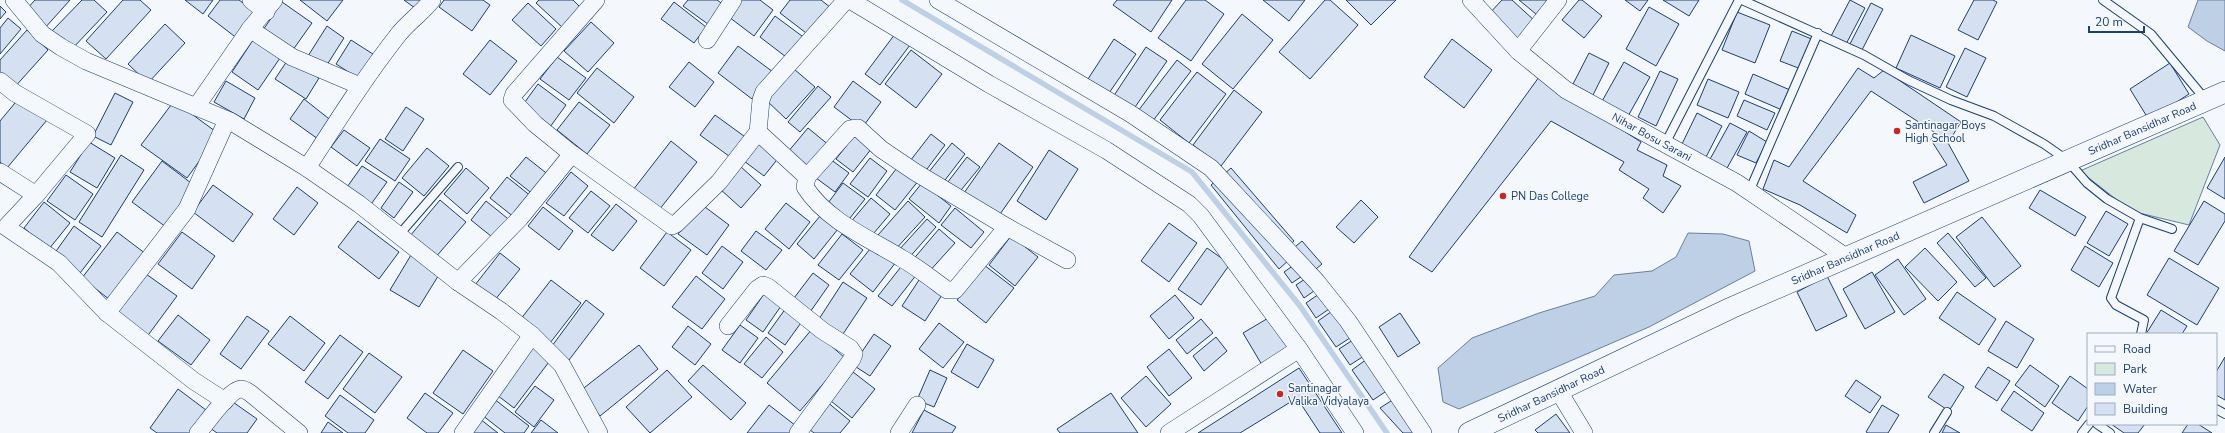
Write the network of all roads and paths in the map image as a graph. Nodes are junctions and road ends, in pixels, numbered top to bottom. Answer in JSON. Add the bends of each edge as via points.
{"nodes":[{"id":1,"x":251,"y":0,"type":"edge"},
{"id":2,"x":432,"y":0,"type":"edge"},
{"id":3,"x":596,"y":0,"type":"edge"},
{"id":4,"x":733,"y":0,"type":"edge"},
{"id":5,"x":846,"y":0,"type":"edge"},
{"id":6,"x":850,"y":0,"type":"edge"},
{"id":7,"x":938,"y":0,"type":"edge"},
{"id":8,"x":1471,"y":0,"type":"edge"},
{"id":9,"x":1558,"y":0,"type":"edge"},
{"id":10,"x":1741,"y":0,"type":"edge"},
{"id":11,"x":2103,"y":0,"type":"edge"},
{"id":12,"x":22,"y":3,"type":"edge"},
{"id":13,"x":270,"y":6,"type":"edge"},
{"id":14,"x":250,"y":29,"type":"junction"},
{"id":15,"x":1818,"y":33,"type":"junction"},
{"id":16,"x":707,"y":40,"type":"dead end"},
{"id":17,"x":1518,"y":51,"type":"junction"},
{"id":18,"x":0,"y":81,"type":"edge"},
{"id":19,"x":360,"y":86,"type":"junction"},
{"id":20,"x":2225,"y":92,"type":"edge"},
{"id":21,"x":2206,"y":100,"type":"junction"},
{"id":22,"x":196,"y":107,"type":"junction"},
{"id":23,"x":227,"y":120,"type":"junction"},
{"id":24,"x":758,"y":132,"type":"junction"},
{"id":25,"x":1665,"y":144,"type":"junction"},
{"id":26,"x":572,"y":154,"type":"junction"},
{"id":27,"x":2068,"y":160,"type":"junction"},
{"id":28,"x":458,"y":167,"type":"dead end"},
{"id":29,"x":307,"y":168,"type":"junction"},
{"id":30,"x":0,"y":172,"type":"edge"},
{"id":31,"x":807,"y":177,"type":"junction"},
{"id":32,"x":1749,"y":192,"type":"junction"},
{"id":33,"x":36,"y":195,"type":"junction"},
{"id":34,"x":2140,"y":218,"type":"junction"},
{"id":35,"x":1007,"y":227,"type":"junction"},
{"id":36,"x":2172,"y":229,"type":"dead end"},
{"id":37,"x":398,"y":236,"type":"junction"},
{"id":38,"x":1846,"y":257,"type":"junction"},
{"id":39,"x":1067,"y":260,"type":"dead end"},
{"id":40,"x":458,"y":282,"type":"junction"},
{"id":41,"x":107,"y":312,"type":"junction"},
{"id":42,"x":728,"y":326,"type":"dead end"},
{"id":43,"x":2141,"y":333,"type":"edge"},
{"id":44,"x":532,"y":336,"type":"junction"},
{"id":45,"x":1299,"y":349,"type":"junction"},
{"id":46,"x":1558,"y":390,"type":"junction"},
{"id":47,"x":225,"y":401,"type":"junction"},
{"id":48,"x":917,"y":405,"type":"dead end"},
{"id":49,"x":1947,"y":412,"type":"dead end"},
{"id":50,"x":2088,"y":425,"type":"edge"},
{"id":51,"x":2098,"y":425,"type":"edge"},
{"id":52,"x":804,"y":431,"type":"edge"},
{"id":53,"x":198,"y":433,"type":"edge"},
{"id":54,"x":299,"y":433,"type":"edge"},
{"id":55,"x":463,"y":433,"type":"edge"},
{"id":56,"x":599,"y":433,"type":"edge"},
{"id":57,"x":899,"y":433,"type":"edge"},
{"id":58,"x":1169,"y":433,"type":"edge"},
{"id":59,"x":1355,"y":433,"type":"edge"},
{"id":60,"x":1423,"y":433,"type":"edge"},
{"id":61,"x":1469,"y":433,"type":"edge"},
{"id":62,"x":1584,"y":433,"type":"edge"},
{"id":63,"x":1934,"y":433,"type":"edge"},
{"id":64,"x":2082,"y":433,"type":"edge"},
{"id":65,"x":2110,"y":433,"type":"edge"}],
"edges":[{"from":1,"to":13,"type":"street"},
{"from":2,"to":19,"type":"street","via":[[420,16],[399,34]]},
{"from":3,"to":26,"type":"street","via":[[514,94],[512,100],[535,124]]},
{"from":4,"to":16,"type":"street"},
{"from":5,"to":24,"type":"street","via":[[764,92]]},
{"from":6,"to":45,"type":"street","via":[[989,84],[1106,150],[1189,204],[1202,216]]},
{"from":7,"to":60,"type":"street","via":[[1131,114],[1210,168],[1317,282]]},
{"from":8,"to":17,"type":"street","name":"Nihar Bosu Sarani"},
{"from":9,"to":17,"type":"street"},
{"from":10,"to":15,"type":"lane"},
{"from":10,"to":25,"type":"lane"},
{"from":11,"to":21,"type":"lane","via":[[2151,34]]},
{"from":12,"to":22,"type":"street","via":[[42,34],[61,48]]},
{"from":13,"to":14,"type":"street"},
{"from":14,"to":19,"type":"street","via":[[292,57]]},
{"from":14,"to":22,"type":"street"},
{"from":15,"to":27,"type":"lane","via":[[1944,97],[1994,116]]},
{"from":15,"to":32,"type":"lane"},
{"from":17,"to":25,"type":"street","name":"Nihar Bosu Sarani","via":[[1566,90]]},
{"from":18,"to":33,"type":"street","via":[[15,93],[87,134]]},
{"from":19,"to":29,"type":"street"},
{"from":20,"to":21,"type":"street","name":"Sridhar Bansidhar Road"},
{"from":21,"to":27,"type":"street","name":"Sridhar Bansidhar Road"},
{"from":22,"to":23,"type":"street"},
{"from":23,"to":29,"type":"street"},
{"from":23,"to":41,"type":"street","via":[[187,209]]},
{"from":24,"to":26,"type":"street","via":[[719,182],[672,226]]},
{"from":24,"to":31,"type":"street"},
{"from":25,"to":32,"type":"street","name":"Nihar Bosu Sarani"},
{"from":26,"to":40,"type":"street","via":[[520,218]]},
{"from":27,"to":34,"type":"lane","via":[[2087,183],[2107,199]]},
{"from":27,"to":38,"type":"street","name":"Sridhar Bansidhar Road"},
{"from":28,"to":37,"type":"lane"},
{"from":29,"to":37,"type":"street","via":[[359,204]]},
{"from":30,"to":33,"type":"street"},
{"from":31,"to":35,"type":"street","via":[[850,129],[858,128],[881,150]]},
{"from":31,"to":35,"type":"street","via":[[805,187],[812,198],[848,227],[902,258],[947,290],[955,290]]},
{"from":32,"to":38,"type":"street","name":"Nihar Bosu Sarani"},
{"from":33,"to":41,"type":"street","via":[[6,227],[59,263]]},
{"from":34,"to":36,"type":"lane"},
{"from":34,"to":43,"type":"lane","via":[[2111,298],[2116,305],[2144,320]]},
{"from":35,"to":39,"type":"street"},
{"from":37,"to":40,"type":"street"},
{"from":38,"to":46,"type":"street","name":"Sridhar Bansidhar Road"},
{"from":40,"to":44,"type":"street"},
{"from":41,"to":47,"type":"street","via":[[194,381]]},
{"from":42,"to":52,"type":"street","via":[[757,288],[763,285],[822,331],[850,348],[854,354],[852,359]]},
{"from":44,"to":55,"type":"street"},
{"from":44,"to":56,"type":"street","via":[[562,365]]},
{"from":45,"to":58,"type":"street"},
{"from":45,"to":59,"type":"street"},
{"from":46,"to":61,"type":"street","name":"Sridhar Bansidhar Road"},
{"from":46,"to":62,"type":"street"},
{"from":47,"to":53,"type":"street"},
{"from":47,"to":54,"type":"street","via":[[236,390],[246,390]]},
{"from":48,"to":57,"type":"street"},
{"from":49,"to":63,"type":"lane"},
{"from":50,"to":64,"type":"lane"},
{"from":51,"to":65,"type":"lane"}]}
